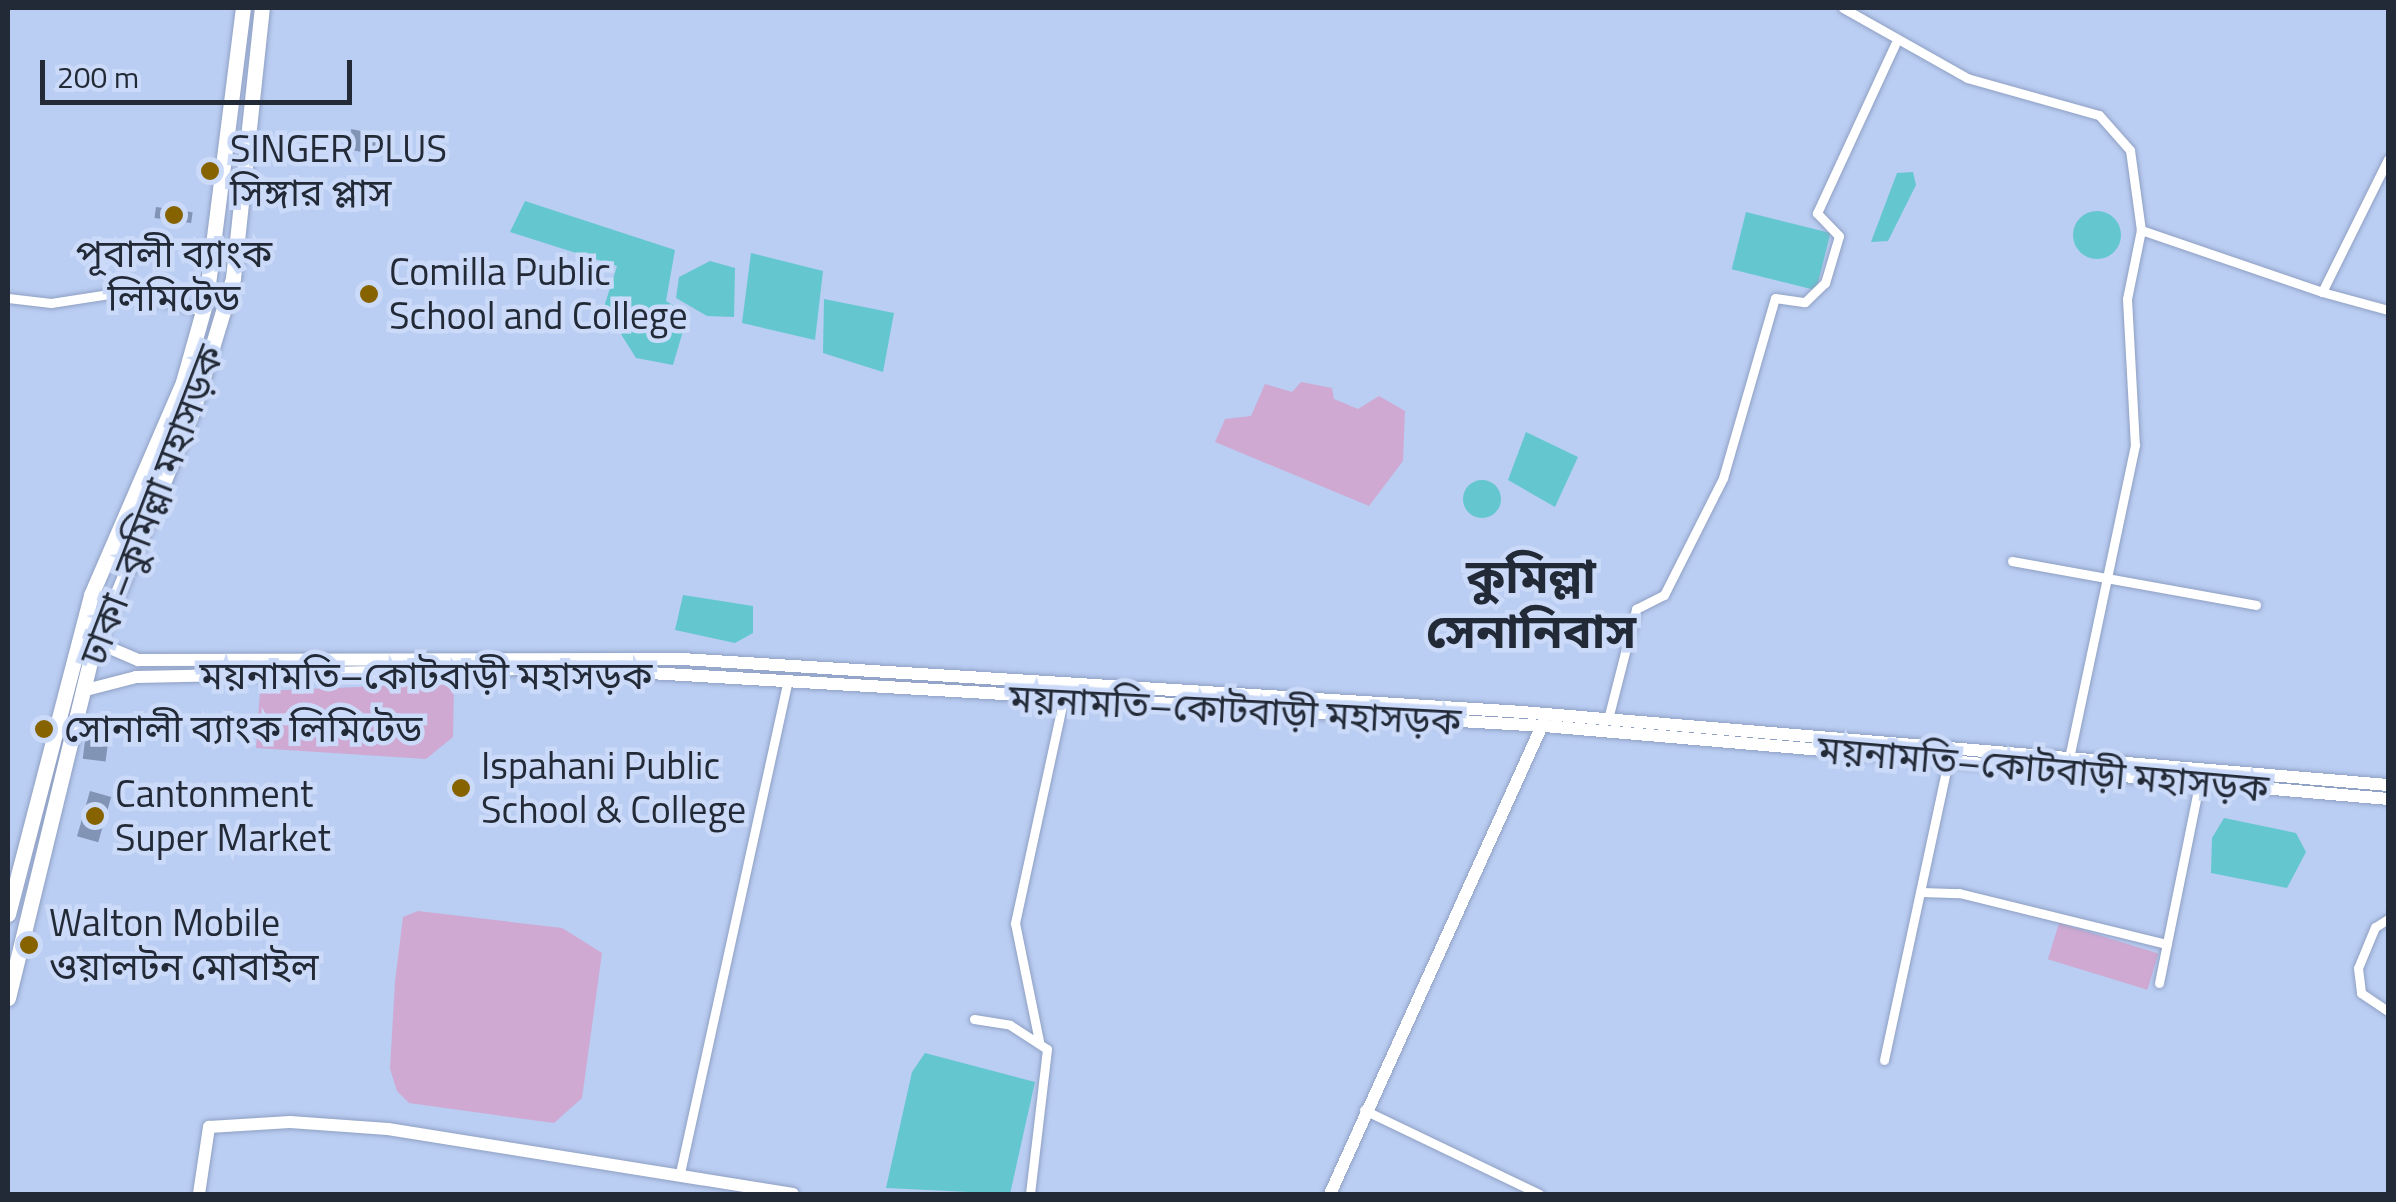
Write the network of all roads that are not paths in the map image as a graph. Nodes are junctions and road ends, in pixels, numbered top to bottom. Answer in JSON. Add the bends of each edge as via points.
{"nodes":[{"id":1,"x":243,"y":8,"type":"edge"},
{"id":2,"x":262,"y":8,"type":"edge"},
{"id":3,"x":1842,"y":8,"type":"edge"},
{"id":4,"x":1895,"y":44,"type":"junction"},
{"id":5,"x":2388,"y":159,"type":"edge"},
{"id":6,"x":2141,"y":230,"type":"junction"},
{"id":7,"x":2322,"y":292,"type":"junction"},
{"id":8,"x":8,"y":298,"type":"edge"},
{"id":9,"x":203,"y":310,"type":"junction"},
{"id":10,"x":2388,"y":310,"type":"edge"},
{"id":11,"x":2012,"y":561,"type":"dead end"},
{"id":12,"x":2102,"y":580,"type":"junction"},
{"id":13,"x":2256,"y":605,"type":"dead end"},
{"id":14,"x":96,"y":642,"type":"junction"},
{"id":15,"x":565,"y":663,"type":"junction"},
{"id":16,"x":787,"y":684,"type":"junction"},
{"id":17,"x":82,"y":691,"type":"junction"},
{"id":18,"x":1064,"y":695,"type":"junction"},
{"id":19,"x":1608,"y":719,"type":"junction"},
{"id":20,"x":1545,"y":720,"type":"junction"},
{"id":21,"x":2069,"y":759,"type":"junction"},
{"id":22,"x":1948,"y":762,"type":"junction"},
{"id":23,"x":2388,"y":785,"type":"edge"},
{"id":24,"x":2200,"y":786,"type":"junction"},
{"id":25,"x":2388,"y":799,"type":"edge"},
{"id":26,"x":28,"y":824,"type":"junction"},
{"id":27,"x":8,"y":838,"type":"edge"},
{"id":28,"x":12,"y":860,"type":"edge"},
{"id":29,"x":1921,"y":892,"type":"junction"},
{"id":30,"x":9,"y":909,"type":"edge"},
{"id":31,"x":2388,"y":920,"type":"edge"},
{"id":32,"x":2167,"y":944,"type":"junction"},
{"id":33,"x":2158,"y":983,"type":"dead end"},
{"id":34,"x":8,"y":998,"type":"edge"},
{"id":35,"x":2388,"y":1011,"type":"edge"},
{"id":36,"x":974,"y":1020,"type":"dead end"},
{"id":37,"x":1038,"y":1040,"type":"junction"},
{"id":38,"x":1884,"y":1060,"type":"dead end"},
{"id":39,"x":1364,"y":1110,"type":"junction"},
{"id":40,"x":680,"y":1173,"type":"junction"},
{"id":41,"x":1518,"y":1181,"type":"junction"},
{"id":42,"x":199,"y":1194,"type":"edge"},
{"id":43,"x":793,"y":1194,"type":"edge"},
{"id":44,"x":1030,"y":1194,"type":"edge"},
{"id":45,"x":1330,"y":1194,"type":"edge"},
{"id":46,"x":1510,"y":1194,"type":"edge"},
{"id":47,"x":1539,"y":1194,"type":"edge"}],
"edges":[{"from":1,"to":9,"type":"highway","name":"ঢাকা–কুমিল্লা মহাসড়ক"},
{"from":2,"to":14,"type":"highway","name":"ঢাকা–কুমিল্লা মহাসড়ক","via":[[233,278],[198,396]]},
{"from":3,"to":4,"type":"street"},
{"from":4,"to":6,"type":"street","via":[[1967,78],[2100,116],[2123,133]]},
{"from":4,"to":19,"type":"street","via":[[1817,212],[1839,236],[1825,283],[1805,302],[1775,298],[1722,478],[1664,595],[1636,609]]},
{"from":5,"to":7,"type":"street"},
{"from":6,"to":7,"type":"street"},
{"from":6,"to":12,"type":"street","via":[[2128,299],[2134,444]]},
{"from":7,"to":10,"type":"street"},
{"from":8,"to":9,"type":"street","via":[[51,303],[122,292]]},
{"from":9,"to":26,"type":"highway","name":"ঢাকা–কুমিল্লা মহাসড়ক","via":[[182,382],[91,595]]},
{"from":11,"to":12,"type":"street"},
{"from":12,"to":13,"type":"street"},
{"from":12,"to":21,"type":"street"},
{"from":14,"to":15,"type":"main road","name":"ময়নামতি–কোটবাড়ী মহাসড়ক","via":[[138,660],[170,662]]},
{"from":14,"to":17,"type":"highway","name":"ঢাকা–কুমিল্লা মহাসড়ক"},
{"from":15,"to":16,"type":"main road","name":"ময়নামতি–কোটবাড়ী মহাসড়ক"},
{"from":15,"to":17,"type":"main road","name":"ময়নামতি–কোটবাড়ী মহাসড়ক","via":[[136,678]]},
{"from":15,"to":18,"type":"main road","name":"ময়নামতি–কোটবাড়ী মহাসড়ক"},
{"from":16,"to":18,"type":"main road","name":"ময়নামতি–কোটবাড়ী মহাসড়ক"},
{"from":16,"to":40,"type":"street"},
{"from":17,"to":34,"type":"highway","name":"ঢাকা–কুমিল্লা মহাসড়ক"},
{"from":18,"to":20,"type":"main road","name":"ময়নামতি–কোটবাড়ী মহাসড়ক"},
{"from":18,"to":37,"type":"street","via":[[1015,923]]},
{"from":19,"to":20,"type":"main road","name":"ময়নামতি–কোটবাড়ী মহাসড়ক"},
{"from":19,"to":21,"type":"main road","name":"ময়নামতি–কোটবাড়ী মহাসড়ক"},
{"from":20,"to":22,"type":"main road","name":"ময়নামতি–কোটবাড়ী মহাসড়ক"},
{"from":20,"to":39,"type":"main road"},
{"from":21,"to":23,"type":"main road","name":"ময়নামতি–কোটবাড়ী মহাসড়ক"},
{"from":22,"to":24,"type":"main road","name":"ময়নামতি–কোটবাড়ী মহাসড়ক"},
{"from":22,"to":29,"type":"street"},
{"from":24,"to":25,"type":"main road","name":"ময়নামতি–কোটবাড়ী মহাসড়ক"},
{"from":24,"to":32,"type":"street"},
{"from":26,"to":27,"type":"highway"},
{"from":26,"to":28,"type":"highway","name":"ঢাকা–কুমিল্লা মহাসড়ক"},
{"from":28,"to":30,"type":"highway","name":"ঢাকা–কুমিল্লা মহাসড়ক"},
{"from":29,"to":32,"type":"street","via":[[1959,893]]},
{"from":29,"to":38,"type":"street"},
{"from":31,"to":35,"type":"street","via":[[2374,927],[2358,968],[2361,993]]},
{"from":32,"to":33,"type":"street"},
{"from":36,"to":37,"type":"street"},
{"from":37,"to":44,"type":"street","via":[[1052,1066]]},
{"from":39,"to":41,"type":"street"},
{"from":39,"to":45,"type":"main road"},
{"from":40,"to":42,"type":"main road","via":[[290,1122],[209,1127]]},
{"from":40,"to":43,"type":"main road"},
{"from":41,"to":46,"type":"street"},
{"from":41,"to":47,"type":"street"}]}
